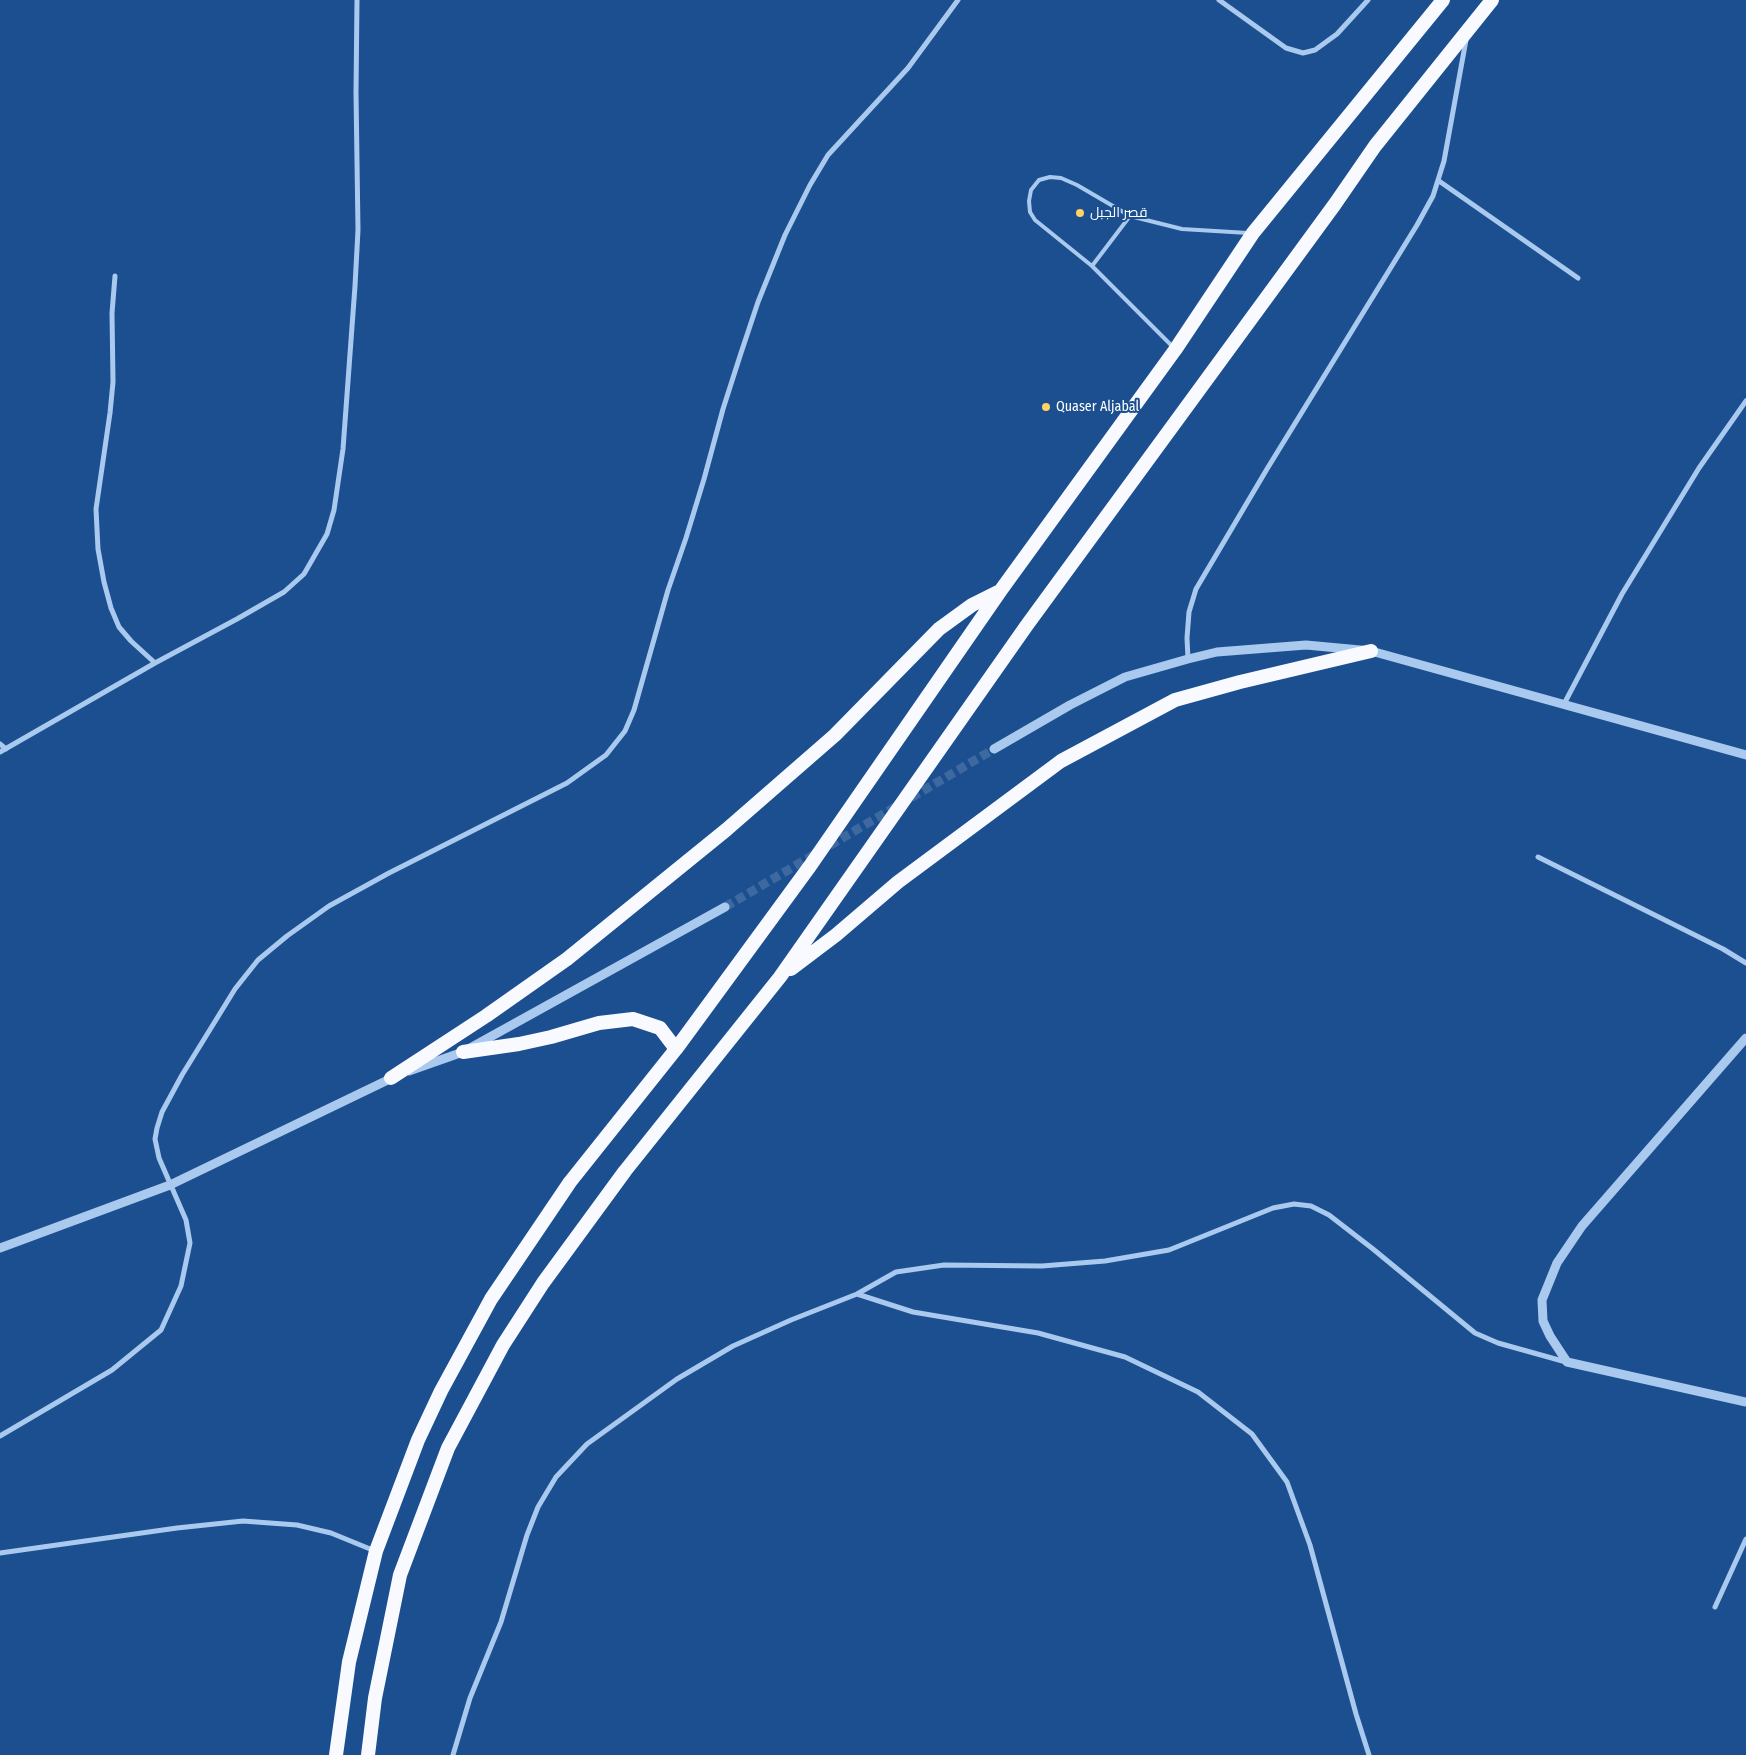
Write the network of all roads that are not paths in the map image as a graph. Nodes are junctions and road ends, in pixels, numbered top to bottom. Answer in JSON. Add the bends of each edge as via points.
{"nodes":[{"id":1,"x":357,"y":0,"type":"edge"},
{"id":2,"x":958,"y":0,"type":"edge"},
{"id":3,"x":1219,"y":0,"type":"edge"},
{"id":4,"x":1368,"y":0,"type":"edge"},
{"id":5,"x":1443,"y":0,"type":"edge"},
{"id":6,"x":1492,"y":0,"type":"edge"},
{"id":7,"x":1468,"y":29,"type":"junction"},
{"id":8,"x":1439,"y":180,"type":"junction"},
{"id":9,"x":1130,"y":216,"type":"junction"},
{"id":10,"x":1253,"y":233,"type":"junction"},
{"id":11,"x":1092,"y":266,"type":"junction"},
{"id":12,"x":115,"y":276,"type":"dead end"},
{"id":13,"x":1578,"y":278,"type":"dead end"},
{"id":14,"x":1175,"y":350,"type":"junction"},
{"id":15,"x":1746,"y":401,"type":"edge"},
{"id":16,"x":1001,"y":590,"type":"junction"},
{"id":17,"x":1371,"y":651,"type":"junction"},
{"id":18,"x":1188,"y":659,"type":"junction"},
{"id":19,"x":155,"y":663,"type":"junction"},
{"id":20,"x":1564,"y":704,"type":"junction"},
{"id":21,"x":0,"y":744,"type":"edge"},
{"id":22,"x":6,"y":749,"type":"junction"},
{"id":23,"x":994,"y":749,"type":"tunnel mouth"},
{"id":24,"x":0,"y":752,"type":"edge"},
{"id":25,"x":1746,"y":755,"type":"edge"},
{"id":26,"x":1538,"y":857,"type":"dead end"},
{"id":27,"x":725,"y":907,"type":"tunnel mouth"},
{"id":28,"x":1746,"y":963,"type":"edge"},
{"id":29,"x":780,"y":977,"type":"junction"},
{"id":30,"x":1746,"y":1038,"type":"edge"},
{"id":31,"x":676,"y":1049,"type":"junction"},
{"id":32,"x":463,"y":1052,"type":"junction"},
{"id":33,"x":391,"y":1078,"type":"junction"},
{"id":34,"x":170,"y":1185,"type":"junction"},
{"id":35,"x":0,"y":1248,"type":"edge"},
{"id":36,"x":857,"y":1294,"type":"junction"},
{"id":37,"x":1567,"y":1362,"type":"junction"},
{"id":38,"x":1746,"y":1402,"type":"edge"},
{"id":39,"x":0,"y":1436,"type":"edge"},
{"id":40,"x":1746,"y":1539,"type":"edge"},
{"id":41,"x":376,"y":1551,"type":"junction"},
{"id":42,"x":0,"y":1553,"type":"edge"},
{"id":43,"x":1715,"y":1608,"type":"dead end"},
{"id":44,"x":336,"y":1755,"type":"edge"},
{"id":45,"x":368,"y":1755,"type":"edge"},
{"id":46,"x":453,"y":1755,"type":"edge"},
{"id":47,"x":1369,"y":1755,"type":"edge"}],
"edges":[{"from":1,"to":19,"type":"street","via":[[358,230],[355,286],[343,449],[328,534],[304,574],[284,592]]},
{"from":2,"to":34,"type":"street","via":[[908,68],[828,156],[810,184],[785,236],[740,356],[634,710],[625,730],[606,755],[568,783],[329,906],[258,960],[235,989],[162,1112],[155,1139]]},
{"from":3,"to":4,"type":"street","via":[[1286,48],[1303,53],[1315,50],[1337,34]]},
{"from":5,"to":10,"type":"highway"},
{"from":6,"to":7,"type":"highway"},
{"from":7,"to":8,"type":"street"},
{"from":7,"to":29,"type":"highway","via":[[1375,146],[1027,625]]},
{"from":8,"to":13,"type":"street"},
{"from":8,"to":18,"type":"street","via":[[1425,211],[1196,589],[1189,612]]},
{"from":9,"to":10,"type":"lane","via":[[1182,229]]},
{"from":9,"to":11,"type":"lane"},
{"from":9,"to":11,"type":"lane","via":[[1061,178],[1039,180],[1031,190],[1030,212],[1035,220]]},
{"from":10,"to":14,"type":"highway"},
{"from":11,"to":14,"type":"lane"},
{"from":12,"to":19,"type":"street","via":[[113,382],[96,509],[98,549],[111,608],[119,627]]},
{"from":14,"to":16,"type":"highway"},
{"from":15,"to":20,"type":"street","via":[[1699,468],[1627,585]]},
{"from":16,"to":31,"type":"highway","via":[[810,866]]},
{"from":16,"to":33,"type":"highway","via":[[972,605],[939,629],[835,736],[726,830],[567,959]]},
{"from":17,"to":18,"type":"street","via":[[1306,645],[1217,652]]},
{"from":17,"to":20,"type":"street"},
{"from":17,"to":29,"type":"highway","via":[[1175,700],[1061,761],[898,882]]},
{"from":18,"to":23,"type":"street","via":[[1125,677],[1070,704]]},
{"from":19,"to":22,"type":"street"},
{"from":20,"to":25,"type":"street"},
{"from":21,"to":22,"type":"street"},
{"from":22,"to":24,"type":"street"},
{"from":26,"to":28,"type":"street"},
{"from":27,"to":32,"type":"street"},
{"from":29,"to":45,"type":"highway","via":[[625,1171],[543,1283],[503,1345],[448,1448],[400,1575],[378,1679]]},
{"from":30,"to":37,"type":"street","via":[[1582,1226],[1556,1263],[1542,1300],[1543,1321]]},
{"from":31,"to":32,"type":"highway","via":[[660,1028],[633,1019],[598,1023],[519,1044]]},
{"from":31,"to":41,"type":"highway","via":[[570,1182],[491,1299],[418,1440]]},
{"from":32,"to":33,"type":"street"},
{"from":33,"to":34,"type":"street"},
{"from":34,"to":35,"type":"street"},
{"from":34,"to":39,"type":"street","via":[[186,1220],[190,1243],[181,1286],[161,1330],[112,1370]]},
{"from":36,"to":37,"type":"street","via":[[896,1272],[944,1265],[1042,1266],[1105,1261],[1169,1250],[1273,1208],[1294,1204],[1312,1206],[1329,1215],[1475,1333],[1498,1343]]},
{"from":36,"to":46,"type":"street","via":[[733,1346],[677,1379],[587,1444],[556,1477],[538,1507],[527,1535],[501,1622],[470,1698]]},
{"from":36,"to":47,"type":"street","via":[[913,1312],[1038,1333],[1124,1357],[1198,1392],[1252,1434],[1286,1482],[1310,1545]]},
{"from":37,"to":38,"type":"street"},
{"from":40,"to":43,"type":"street"},
{"from":41,"to":42,"type":"street","via":[[331,1533],[297,1525],[242,1521]]},
{"from":41,"to":44,"type":"highway","via":[[348,1662]]}]}
